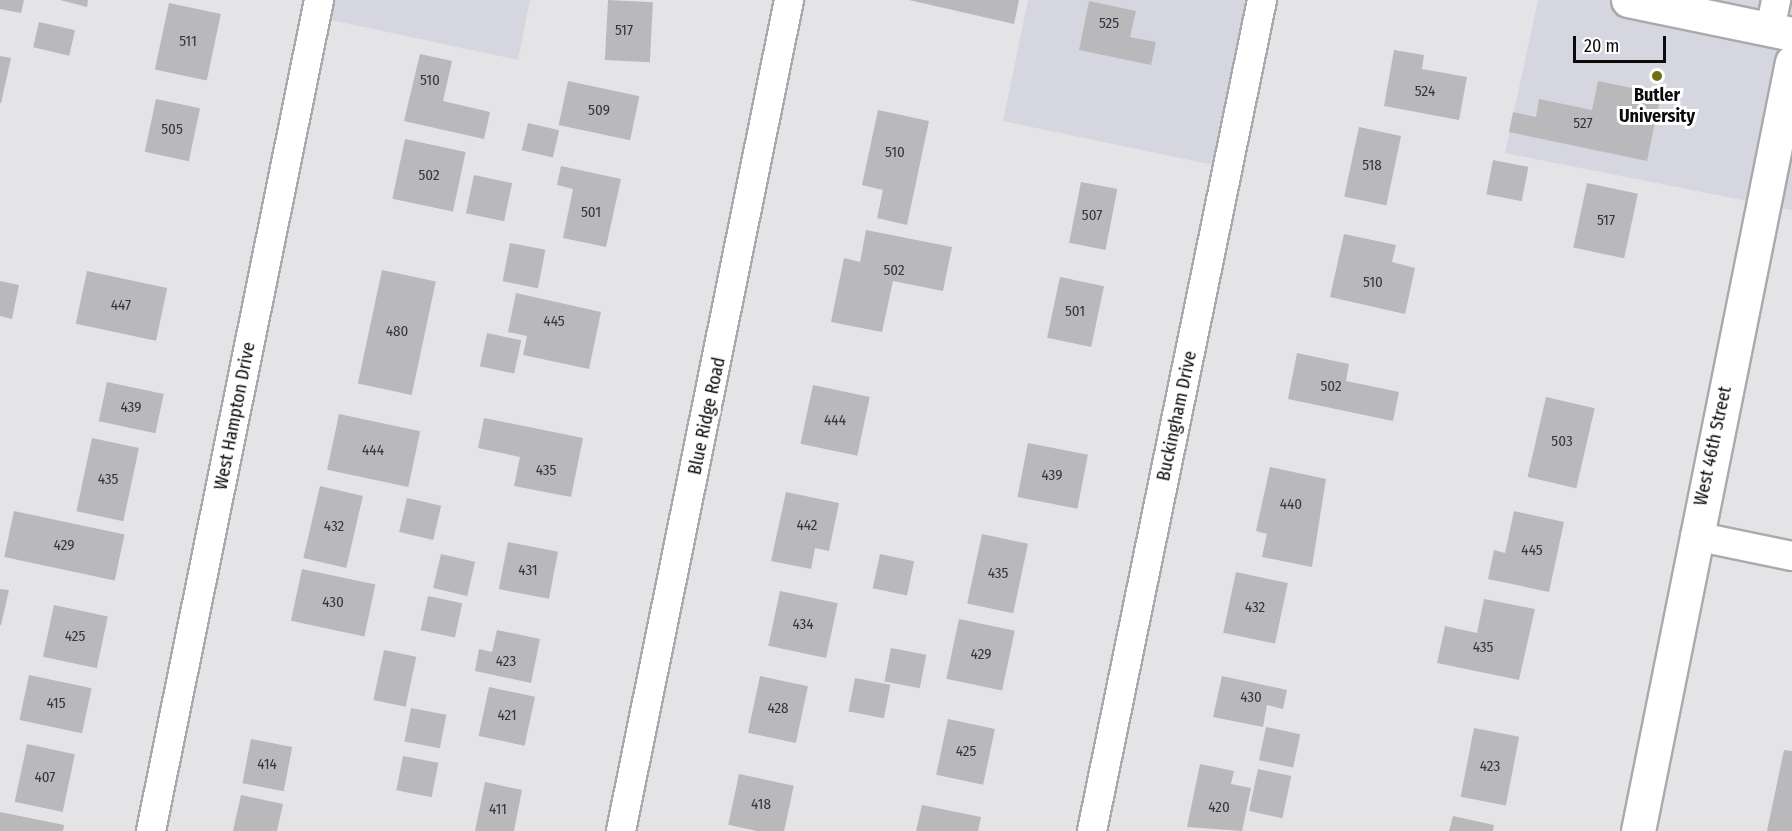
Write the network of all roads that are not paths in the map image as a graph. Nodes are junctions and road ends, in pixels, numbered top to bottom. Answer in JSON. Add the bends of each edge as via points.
{"nodes":[{"id":1,"x":320,"y":0,"type":"edge"},
{"id":2,"x":789,"y":0,"type":"edge"},
{"id":3,"x":1262,"y":0,"type":"edge"},
{"id":4,"x":1628,"y":0,"type":"edge"},
{"id":5,"x":1779,"y":21,"type":"edge"},
{"id":6,"x":1792,"y":62,"type":"edge"},
{"id":7,"x":1695,"y":536,"type":"junction"},
{"id":8,"x":1792,"y":556,"type":"edge"},
{"id":9,"x":151,"y":831,"type":"edge"},
{"id":10,"x":621,"y":831,"type":"edge"},
{"id":11,"x":1092,"y":831,"type":"edge"},
{"id":12,"x":1638,"y":831,"type":"edge"}],
"edges":[{"from":1,"to":9,"type":"street","name":"West Hampton Drive"},
{"from":2,"to":10,"type":"street","name":"Blue Ridge Road"},
{"from":3,"to":11,"type":"street","name":"Buckingham Drive"},
{"from":4,"to":5,"type":"street"},
{"from":6,"to":7,"type":"street","name":"West 46th Street"},
{"from":7,"to":8,"type":"street"},
{"from":7,"to":12,"type":"street","name":"West 46th Street"}]}
